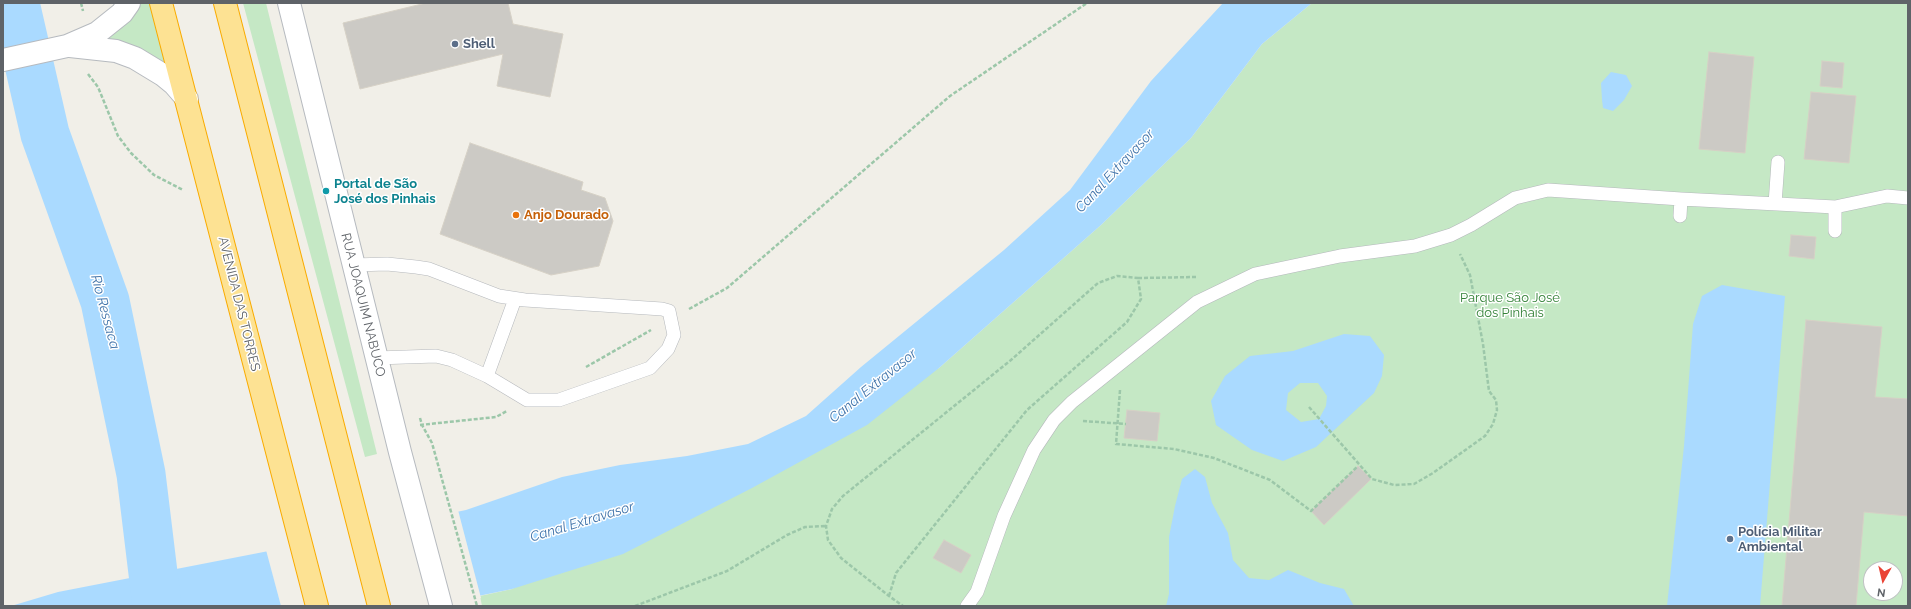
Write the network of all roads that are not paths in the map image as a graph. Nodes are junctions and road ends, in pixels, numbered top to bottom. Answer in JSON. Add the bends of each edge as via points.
{"nodes":[{"id":1,"x":129,"y":3,"type":"edge"},
{"id":2,"x":161,"y":3,"type":"edge"},
{"id":3,"x":225,"y":3,"type":"edge"},
{"id":4,"x":290,"y":3,"type":"edge"},
{"id":5,"x":62,"y":47,"type":"junction"},
{"id":6,"x":3,"y":60,"type":"edge"},
{"id":7,"x":186,"y":99,"type":"junction"},
{"id":8,"x":1778,"y":162,"type":"dead end"},
{"id":9,"x":1908,"y":198,"type":"edge"},
{"id":10,"x":1681,"y":199,"type":"junction"},
{"id":11,"x":1775,"y":204,"type":"junction"},
{"id":12,"x":1835,"y":207,"type":"junction"},
{"id":13,"x":1680,"y":216,"type":"dead end"},
{"id":14,"x":1835,"y":231,"type":"dead end"},
{"id":15,"x":354,"y":265,"type":"junction"},
{"id":16,"x":515,"y":298,"type":"junction"},
{"id":17,"x":376,"y":358,"type":"junction"},
{"id":18,"x":487,"y":376,"type":"junction"},
{"id":19,"x":317,"y":606,"type":"edge"},
{"id":20,"x":379,"y":606,"type":"edge"},
{"id":21,"x":441,"y":606,"type":"edge"},
{"id":22,"x":967,"y":606,"type":"edge"}],
"edges":[{"from":1,"to":5,"type":"main road","via":[[122,13],[97,33]]},
{"from":2,"to":7,"type":"highway","name":"AVENIDA DAS TORRES"},
{"from":3,"to":20,"type":"highway"},
{"from":4,"to":15,"type":"main road","name":"RUA JOAQUIM NABUCO"},
{"from":5,"to":6,"type":"main road"},
{"from":5,"to":7,"type":"main road","via":[[116,51],[135,58],[163,75]]},
{"from":7,"to":19,"type":"highway","name":"AVENIDA DAS TORRES"},
{"from":8,"to":11,"type":"lane"},
{"from":9,"to":12,"type":"lane","via":[[1887,196]]},
{"from":10,"to":11,"type":"lane"},
{"from":10,"to":13,"type":"lane"},
{"from":10,"to":22,"type":"lane","via":[[1548,190],[1515,198],[1451,235],[1415,246],[1340,256],[1255,274],[1197,302],[1072,402],[1054,420],[1034,450],[1004,516],[977,592]]},
{"from":11,"to":12,"type":"lane"},
{"from":12,"to":14,"type":"lane"},
{"from":15,"to":16,"type":"lane","via":[[387,264],[429,269],[499,296]]},
{"from":15,"to":17,"type":"main road","name":"RUA JOAQUIM NABUCO"},
{"from":16,"to":18,"type":"lane"},
{"from":16,"to":18,"type":"lane","via":[[662,309],[669,311],[674,336],[668,349],[650,368],[559,400],[528,400]]},
{"from":17,"to":18,"type":"lane","via":[[436,356],[452,360]]},
{"from":17,"to":21,"type":"main road","name":"RUA JOAQUIM NABUCO"}]}
